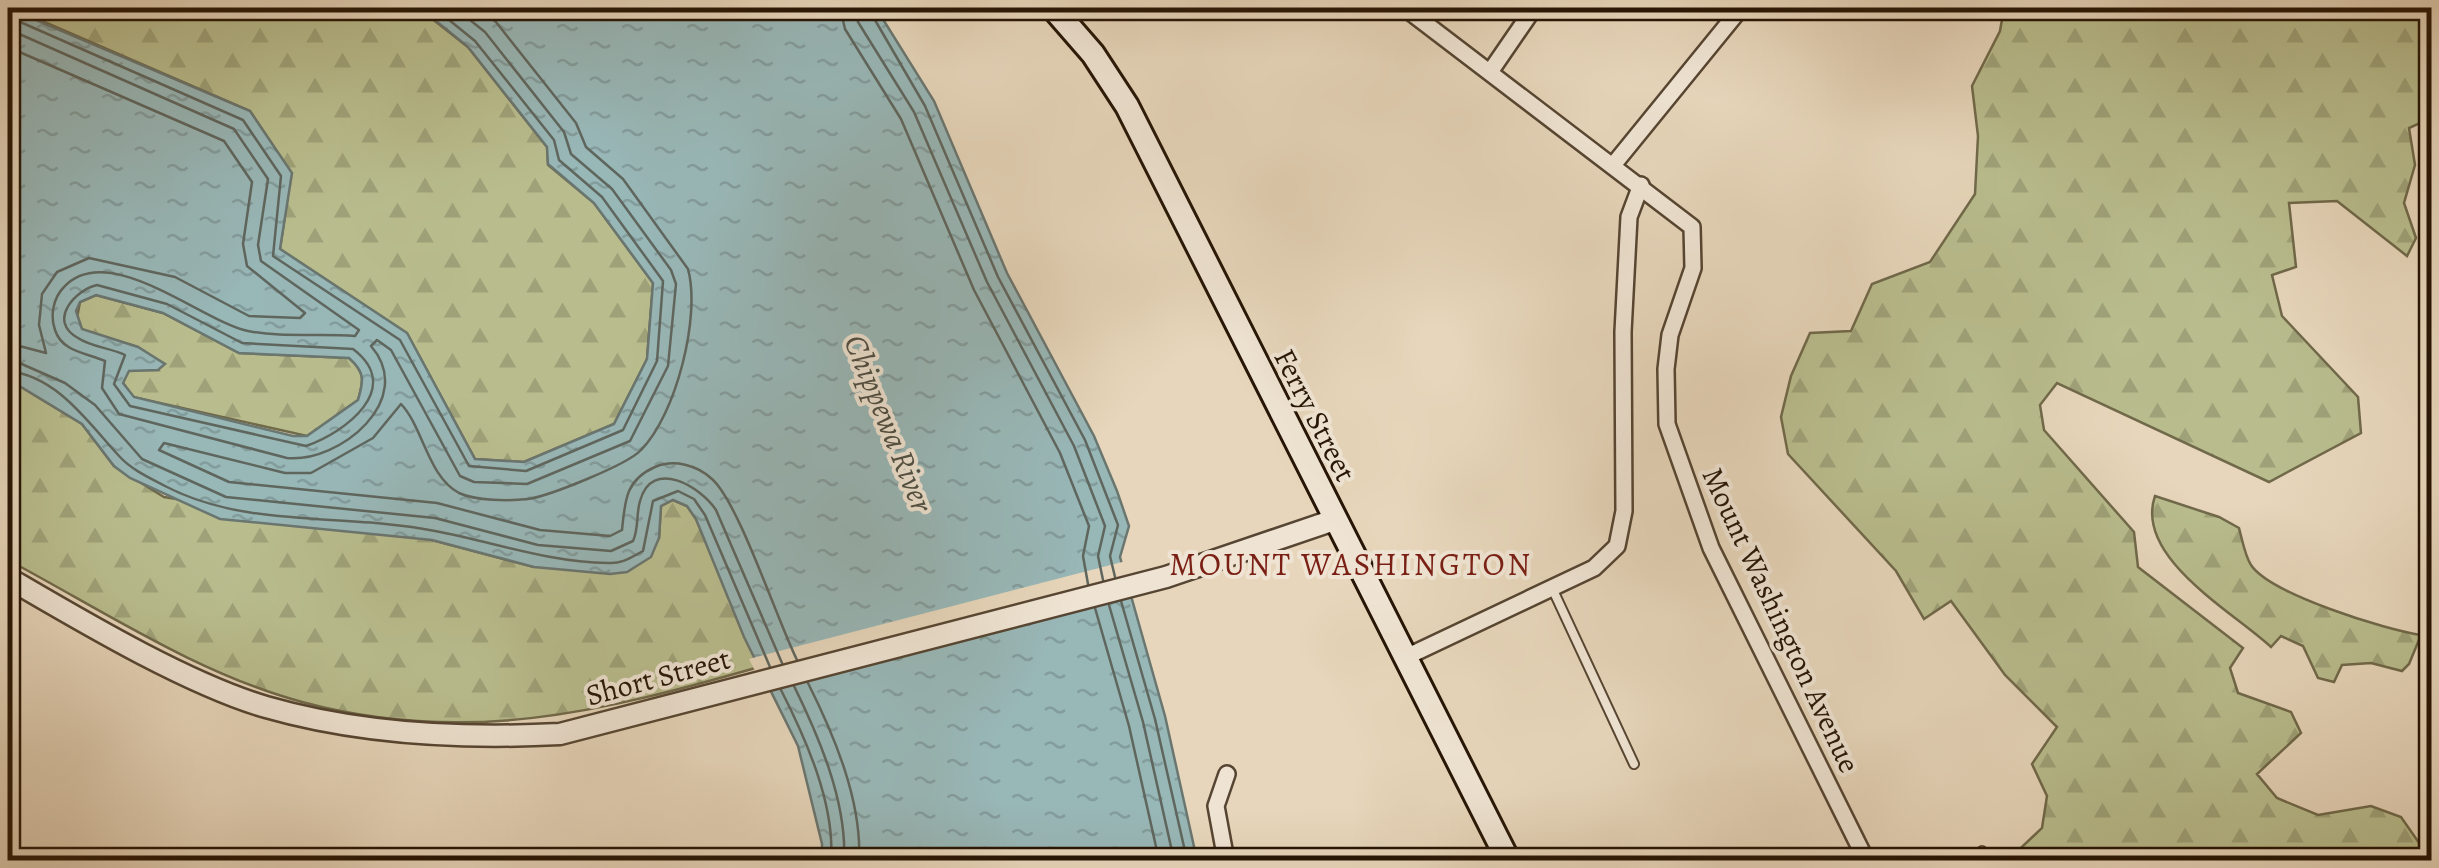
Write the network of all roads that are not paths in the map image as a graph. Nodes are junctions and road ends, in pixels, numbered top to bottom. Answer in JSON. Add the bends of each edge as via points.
{"nodes":[{"id":1,"x":1052,"y":8,"type":"edge"},
{"id":2,"x":1406,"y":8,"type":"edge"},
{"id":3,"x":1534,"y":8,"type":"edge"},
{"id":4,"x":1740,"y":8,"type":"edge"},
{"id":5,"x":1490,"y":72,"type":"junction"},
{"id":6,"x":1614,"y":164,"type":"junction"},
{"id":7,"x":1641,"y":185,"type":"junction"},
{"id":8,"x":1334,"y":520,"type":"junction"},
{"id":9,"x":8,"y":578,"type":"edge"},
{"id":10,"x":1552,"y":588,"type":"junction"},
{"id":11,"x":1404,"y":658,"type":"junction"},
{"id":12,"x":1634,"y":764,"type":"dead end"},
{"id":13,"x":1227,"y":774,"type":"dead end"},
{"id":14,"x":1982,"y":851,"type":"dead end"},
{"id":15,"x":1226,"y":860,"type":"edge"},
{"id":16,"x":1508,"y":860,"type":"edge"},
{"id":17,"x":1866,"y":860,"type":"edge"},
{"id":18,"x":1973,"y":860,"type":"edge"}],
"edges":[{"from":1,"to":8,"type":"main road","name":"Ferry Street","via":[[1126,106]]},
{"from":2,"to":5,"type":"street","name":"Mount Washington Avenue"},
{"from":3,"to":5,"type":"street"},
{"from":4,"to":6,"type":"street"},
{"from":5,"to":6,"type":"street","name":"Mount Washington Avenue"},
{"from":6,"to":7,"type":"street","name":"Mount Washington Avenue"},
{"from":7,"to":10,"type":"street","via":[[1628,217],[1620,538],[1607,558]]},
{"from":7,"to":17,"type":"street","name":"Mount Washington Avenue","via":[[1686,220],[1696,240],[1666,369],[1666,424],[1676,457],[1710,548]]},
{"from":8,"to":9,"type":"street","name":"Short Street","via":[[1166,577],[560,734],[474,738],[264,706],[215,688]]},
{"from":8,"to":11,"type":"main road","name":"Ferry Street"},
{"from":10,"to":11,"type":"street"},
{"from":10,"to":12,"type":"lane"},
{"from":11,"to":16,"type":"main road","name":"Ferry Street"},
{"from":13,"to":15,"type":"street","via":[[1216,806]]},
{"from":14,"to":18,"type":"lane"}]}
